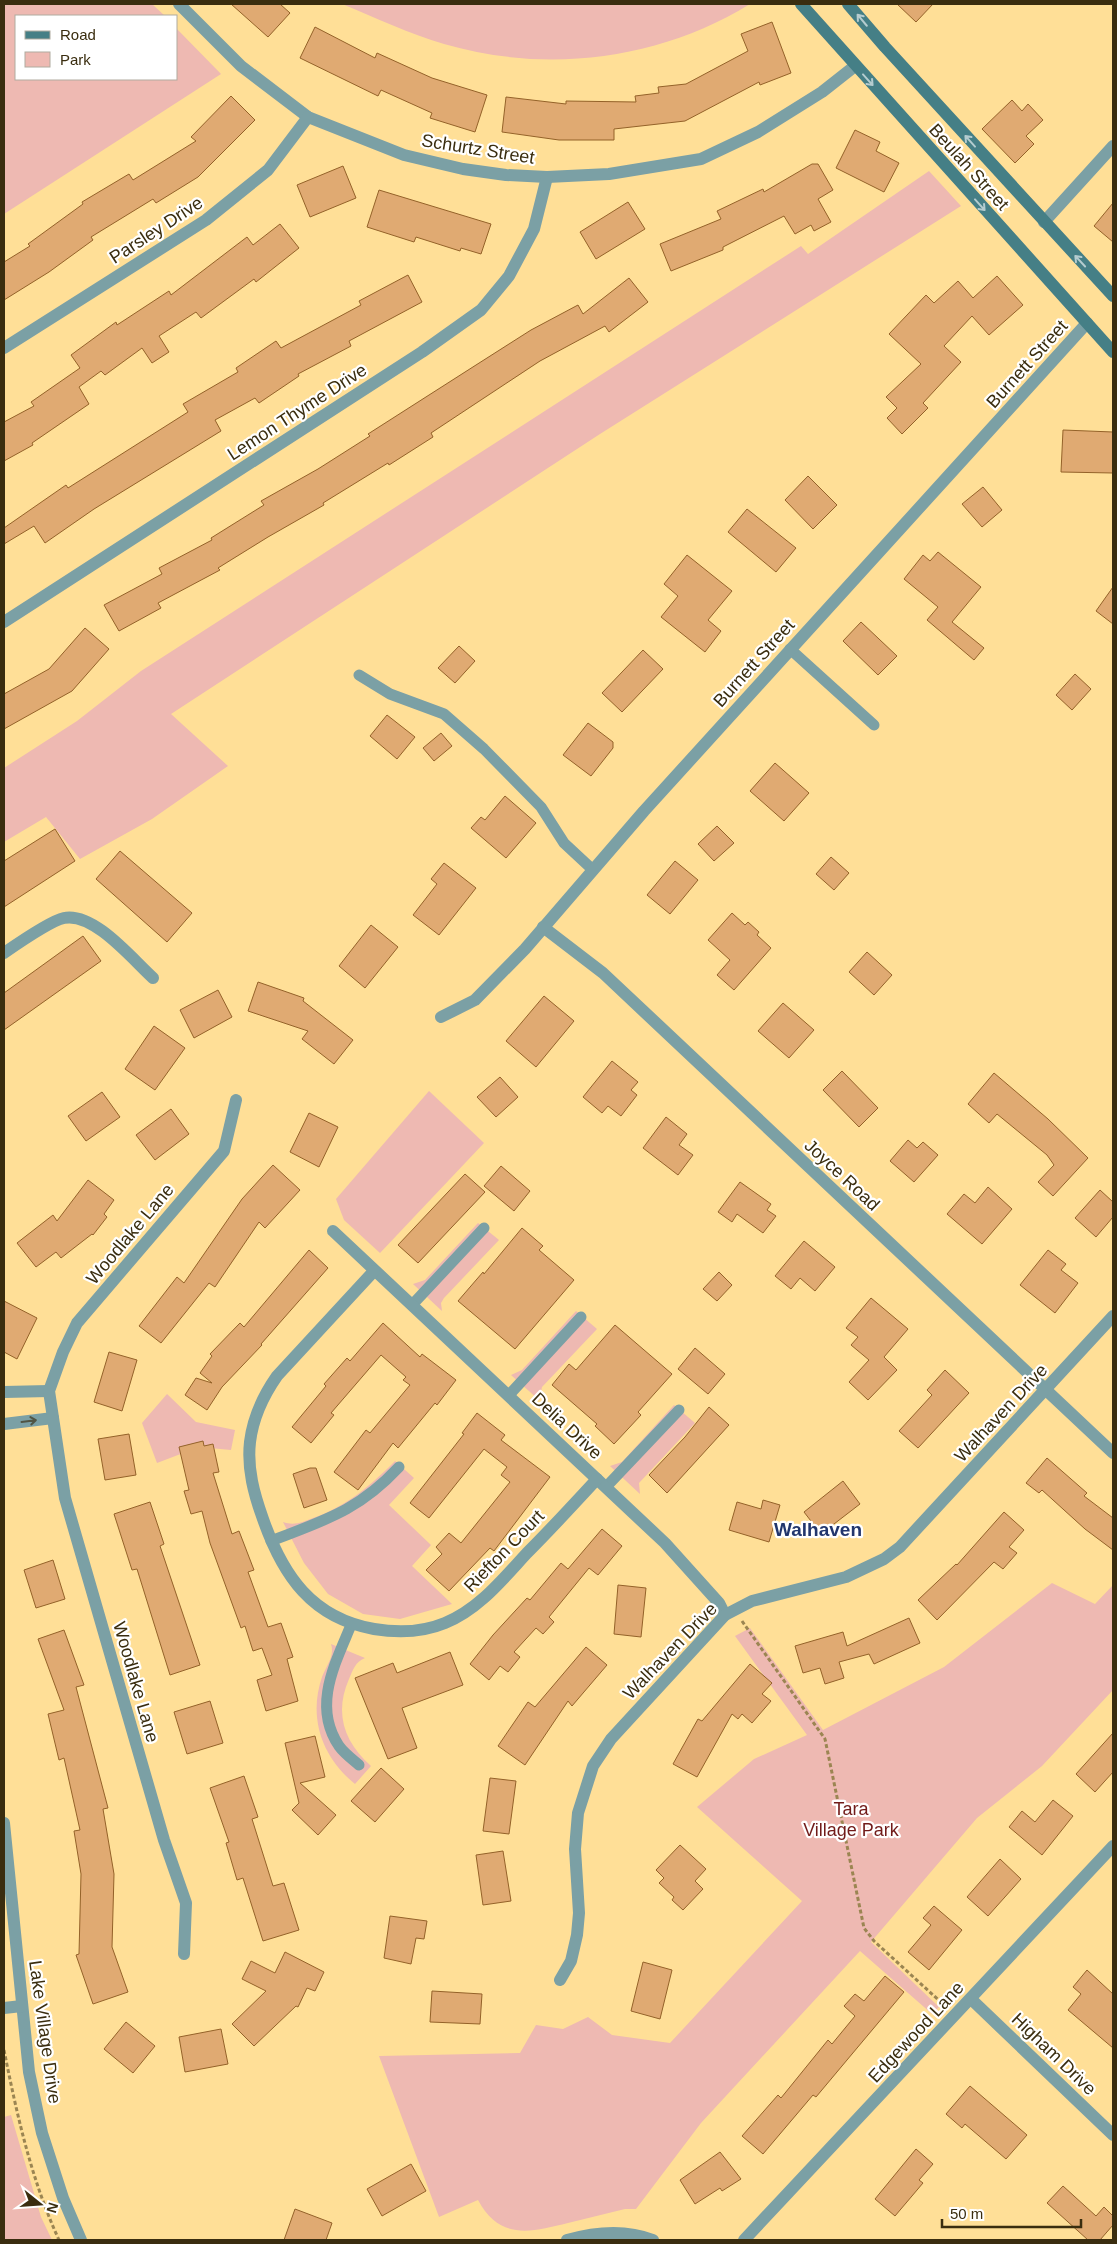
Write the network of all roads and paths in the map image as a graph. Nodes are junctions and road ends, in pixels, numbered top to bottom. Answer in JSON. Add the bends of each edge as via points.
{"nodes":[{"id":1,"x":179,"y":4,"type":"edge"},
{"id":2,"x":801,"y":4,"type":"edge"},
{"id":3,"x":848,"y":4,"type":"edge"},
{"id":4,"x":855,"y":66,"type":"junction"},
{"id":5,"x":308,"y":117,"type":"junction"},
{"id":6,"x":1113,"y":146,"type":"edge"},
{"id":7,"x":547,"y":177,"type":"junction"},
{"id":8,"x":1044,"y":222,"type":"junction"},
{"id":9,"x":1113,"y":296,"type":"edge"},
{"id":10,"x":1087,"y":323,"type":"junction"},
{"id":11,"x":4,"y":348,"type":"edge"},
{"id":12,"x":1113,"y":352,"type":"edge"},
{"id":13,"x":4,"y":622,"type":"edge"},
{"id":14,"x":790,"y":649,"type":"junction"},
{"id":15,"x":359,"y":674,"type":"dead end"},
{"id":16,"x":874,"y":725,"type":"dead end"},
{"id":17,"x":593,"y":870,"type":"junction"},
{"id":18,"x":543,"y":927,"type":"junction"},
{"id":19,"x":4,"y":953,"type":"edge"},
{"id":20,"x":153,"y":978,"type":"dead end"},
{"id":21,"x":441,"y":1017,"type":"dead end"},
{"id":22,"x":236,"y":1100,"type":"dead end"},
{"id":23,"x":484,"y":1228,"type":"dead end"},
{"id":24,"x":333,"y":1231,"type":"dead end"},
{"id":25,"x":374,"y":1271,"type":"junction"},
{"id":26,"x":412,"y":1306,"type":"junction"},
{"id":27,"x":1113,"y":1316,"type":"edge"},
{"id":28,"x":580,"y":1317,"type":"dead end"},
{"id":29,"x":49,"y":1391,"type":"junction"},
{"id":30,"x":1045,"y":1391,"type":"junction"},
{"id":31,"x":4,"y":1392,"type":"edge"},
{"id":32,"x":508,"y":1395,"type":"junction"},
{"id":33,"x":679,"y":1410,"type":"dead end"},
{"id":34,"x":53,"y":1418,"type":"junction"},
{"id":35,"x":4,"y":1424,"type":"edge"},
{"id":36,"x":1113,"y":1452,"type":"edge"},
{"id":37,"x":399,"y":1467,"type":"dead end"},
{"id":38,"x":602,"y":1483,"type":"junction"},
{"id":39,"x":271,"y":1541,"type":"junction"},
{"id":40,"x":730,"y":1613,"type":"junction"},
{"id":41,"x":352,"y":1625,"type":"junction"},
{"id":42,"x":359,"y":1765,"type":"dead end"},
{"id":43,"x":4,"y":1823,"type":"edge"},
{"id":44,"x":1113,"y":1846,"type":"edge"},
{"id":45,"x":184,"y":1954,"type":"dead end"},
{"id":46,"x":560,"y":1980,"type":"dead end"},
{"id":47,"x":971,"y":1999,"type":"junction"},
{"id":48,"x":22,"y":2006,"type":"junction"},
{"id":49,"x":4,"y":2008,"type":"edge"},
{"id":50,"x":956,"y":2015,"type":"junction"},
{"id":51,"x":4,"y":2050,"type":"edge"},
{"id":52,"x":1113,"y":2135,"type":"edge"},
{"id":53,"x":58,"y":2240,"type":"edge"},
{"id":54,"x":81,"y":2240,"type":"edge"},
{"id":55,"x":567,"y":2240,"type":"edge"},
{"id":56,"x":653,"y":2240,"type":"edge"},
{"id":57,"x":744,"y":2240,"type":"edge"}],
"edges":[{"from":1,"to":5,"type":"street","name":"Schurtz Street","via":[[241,66]]},
{"from":2,"to":4,"type":"main road","name":"Beulah Street"},
{"from":8,"to":3,"type":"main road","name":"Beulah Street","one_way":true},
{"from":4,"to":7,"type":"street","name":"Schurtz Street","via":[[822,92],[758,132],[701,159],[610,174]]},
{"from":4,"to":10,"type":"main road","name":"Beulah Street","one_way":true},
{"from":5,"to":7,"type":"street","name":"Schurtz Street","via":[[404,155],[463,169]]},
{"from":5,"to":11,"type":"street","name":"Parsley Drive","via":[[268,170],[206,220]]},
{"from":6,"to":8,"type":"street"},
{"from":7,"to":13,"type":"street","name":"Lemon Thyme Drive","via":[[534,229],[509,276],[481,310],[422,352]]},
{"from":9,"to":8,"type":"main road","name":"Beulah Street","one_way":true},
{"from":10,"to":12,"type":"main road","name":"Beulah Street"},
{"from":10,"to":14,"type":"street","name":"Burnett Street"},
{"from":14,"to":16,"type":"lane"},
{"from":14,"to":17,"type":"street","name":"Burnett Street"},
{"from":15,"to":17,"type":"lane","via":[[390,694],[444,714],[527,793],[564,843]]},
{"from":17,"to":18,"type":"street","name":"Burnett Street"},
{"from":18,"to":21,"type":"street","name":"Burnett Street","via":[[475,1000]]},
{"from":18,"to":30,"type":"street","name":"Joyce Road","via":[[603,973]]},
{"from":19,"to":20,"type":"street","via":[[61,918],[82,918],[94,924]]},
{"from":22,"to":29,"type":"street","name":"Woodlake Lane","via":[[224,1151],[77,1324]]},
{"from":23,"to":26,"type":"lane"},
{"from":24,"to":25,"type":"street","name":"Delia Drive"},
{"from":25,"to":26,"type":"street","name":"Delia Drive"},
{"from":25,"to":39,"type":"street","name":"Riefton Court","via":[[264,1394],[250,1442],[250,1472],[254,1494]]},
{"from":26,"to":32,"type":"street","name":"Delia Drive"},
{"from":27,"to":30,"type":"street","name":"Walhaven Drive"},
{"from":28,"to":32,"type":"lane"},
{"from":29,"to":31,"type":"street"},
{"from":29,"to":34,"type":"street","name":"Woodlake Lane"},
{"from":30,"to":36,"type":"street","name":"Joyce Road"},
{"from":30,"to":40,"type":"street","name":"Walhaven Drive","via":[[910,1536],[884,1558],[846,1577],[752,1601]]},
{"from":32,"to":38,"type":"street","name":"Delia Drive"},
{"from":33,"to":38,"type":"lane"},
{"from":35,"to":34,"type":"street","one_way":true},
{"from":34,"to":45,"type":"street","name":"Woodlake Lane","via":[[65,1498],[164,1840],[186,1903]]},
{"from":37,"to":39,"type":"lane","via":[[378,1489],[350,1508]]},
{"from":38,"to":40,"type":"street","name":"Delia Drive","via":[[665,1543]]},
{"from":38,"to":41,"type":"street","name":"Riefton Court","via":[[486,1598],[458,1617],[412,1632]]},
{"from":39,"to":41,"type":"street","name":"Riefton Court","via":[[290,1578],[307,1597]]},
{"from":40,"to":46,"type":"street","name":"Walhaven Drive","via":[[611,1739],[593,1766],[582,1796],[576,1832],[577,1935],[571,1961]]},
{"from":40,"to":50,"type":"path","via":[[825,1739],[864,1928],[874,1941]]},
{"from":41,"to":42,"type":"lane","via":[[331,1674],[326,1709],[330,1728],[340,1747]]},
{"from":43,"to":48,"type":"street","name":"Lake Village Drive"},
{"from":44,"to":47,"type":"street","name":"Edgewood Lane"},
{"from":47,"to":50,"type":"street","name":"Edgewood Lane"},
{"from":47,"to":52,"type":"street","name":"Higham Drive"},
{"from":48,"to":49,"type":"street"},
{"from":48,"to":54,"type":"street","name":"Lake Village Drive","via":[[29,2072],[42,2133],[63,2198]]},
{"from":50,"to":57,"type":"street","name":"Edgewood Lane"},
{"from":51,"to":53,"type":"path","via":[[21,2133]]},
{"from":55,"to":56,"type":"street","via":[[610,2232]]}]}
